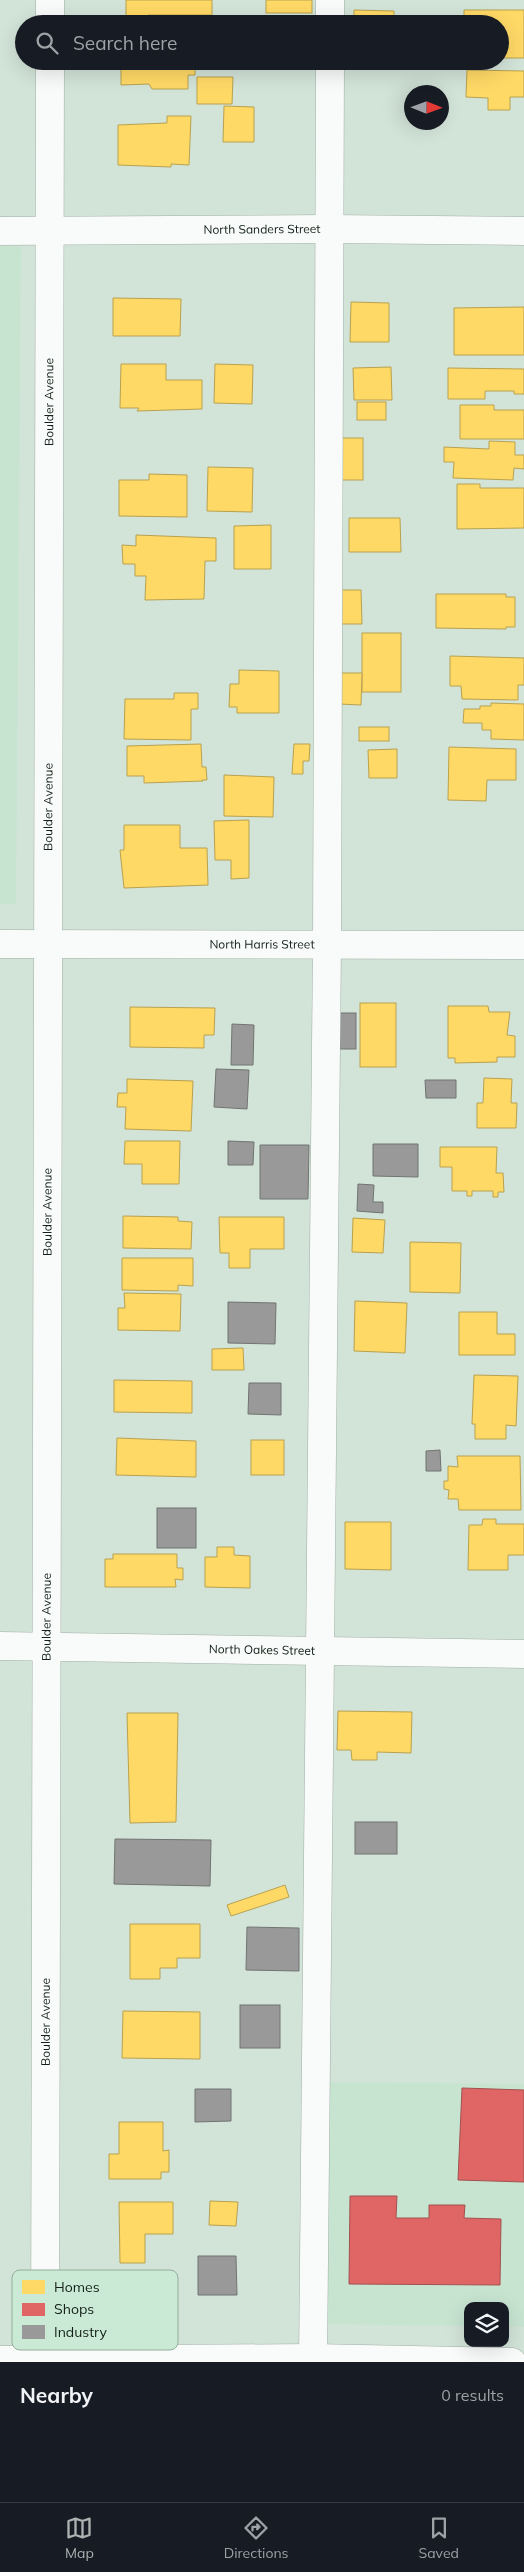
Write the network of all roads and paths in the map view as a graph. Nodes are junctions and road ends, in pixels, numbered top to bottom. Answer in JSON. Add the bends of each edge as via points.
{"nodes":[{"id":1,"x":50,"y":0,"type":"edge"},
{"id":2,"x":330,"y":0,"type":"edge"},
{"id":3,"x":50,"y":15,"type":"edge"},
{"id":4,"x":330,"y":15,"type":"edge"},
{"id":5,"x":50,"y":70,"type":"edge"},
{"id":6,"x":330,"y":70,"type":"edge"},
{"id":7,"x":329,"y":229,"type":"junction"},
{"id":8,"x":0,"y":230,"type":"edge"},
{"id":9,"x":49,"y":231,"type":"junction"},
{"id":10,"x":524,"y":231,"type":"edge"},
{"id":11,"x":0,"y":944,"type":"edge"},
{"id":12,"x":47,"y":944,"type":"junction"},
{"id":13,"x":327,"y":945,"type":"junction"},
{"id":14,"x":524,"y":945,"type":"edge"},
{"id":15,"x":0,"y":1646,"type":"edge"},
{"id":16,"x":47,"y":1647,"type":"junction"},
{"id":17,"x":319,"y":1651,"type":"junction"},
{"id":18,"x":524,"y":1654,"type":"edge"},
{"id":19,"x":45,"y":2270,"type":"edge"},
{"id":20,"x":0,"y":2360,"type":"edge"},
{"id":21,"x":313,"y":2360,"type":"edge"},
{"id":22,"x":45,"y":2361,"type":"edge"},
{"id":23,"x":512,"y":2362,"type":"edge"}],
"edges":[{"from":1,"to":3,"type":"street"},
{"from":2,"to":4,"type":"street"},
{"from":5,"to":9,"type":"street","name":"Boulder Avenue"},
{"from":6,"to":7,"type":"street"},
{"from":7,"to":9,"type":"street","name":"North Sanders Street"},
{"from":7,"to":10,"type":"street","name":"North Sanders Street"},
{"from":7,"to":13,"type":"street"},
{"from":8,"to":9,"type":"street","name":"North Sanders Street"},
{"from":9,"to":12,"type":"street","name":"Boulder Avenue"},
{"from":11,"to":12,"type":"street","name":"North Harris Street"},
{"from":12,"to":13,"type":"street","name":"North Harris Street"},
{"from":12,"to":16,"type":"street","name":"Boulder Avenue"},
{"from":13,"to":14,"type":"street","name":"North Harris Street"},
{"from":13,"to":17,"type":"street"},
{"from":15,"to":16,"type":"street","name":"North Oakes Street"},
{"from":16,"to":17,"type":"street","name":"North Oakes Street"},
{"from":16,"to":19,"type":"street","name":"Boulder Avenue"},
{"from":17,"to":18,"type":"street","name":"North Oakes Street"},
{"from":17,"to":21,"type":"street"},
{"from":20,"to":22,"type":"street"},
{"from":21,"to":22,"type":"street"},
{"from":21,"to":23,"type":"street"}]}
